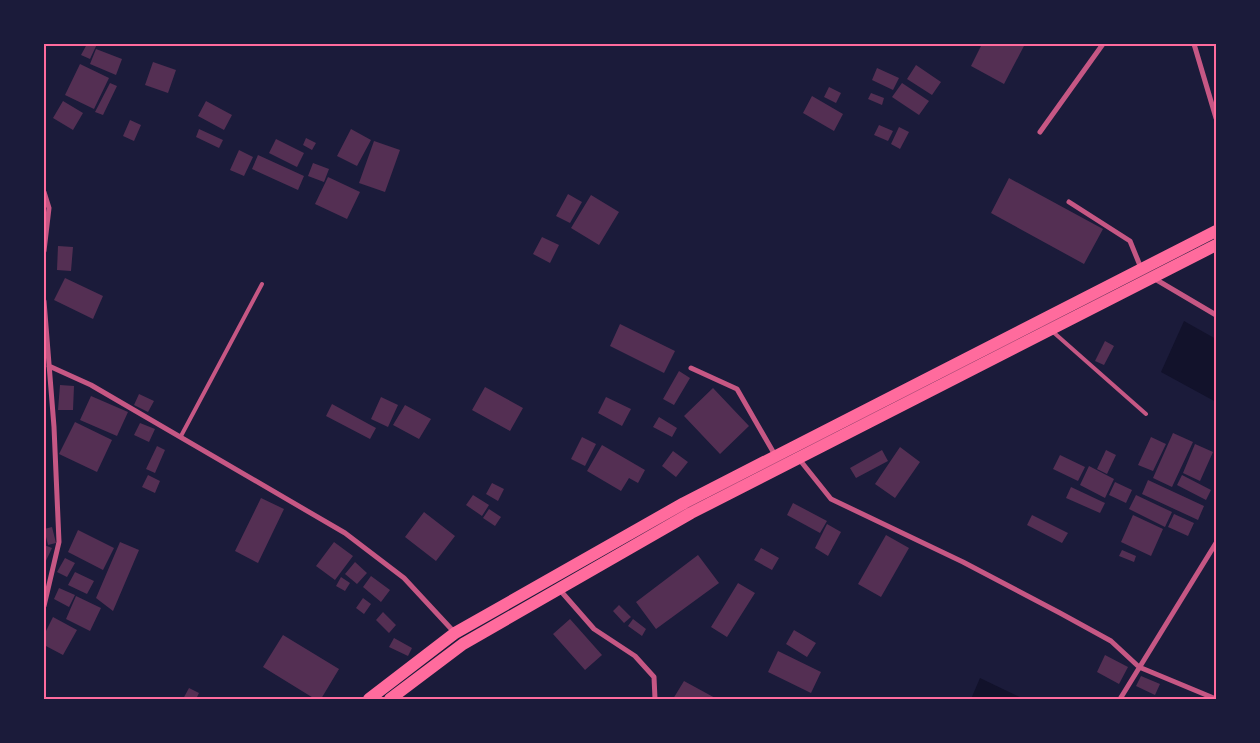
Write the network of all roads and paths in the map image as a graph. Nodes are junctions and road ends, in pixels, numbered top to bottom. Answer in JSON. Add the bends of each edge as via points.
{"nodes":[{"id":1,"x":1103,"y":44,"type":"edge"},
{"id":2,"x":1194,"y":44,"type":"edge"},
{"id":3,"x":1216,"y":118,"type":"edge"},
{"id":4,"x":1040,"y":132,"type":"dead end"},
{"id":5,"x":44,"y":192,"type":"edge"},
{"id":6,"x":1069,"y":202,"type":"dead end"},
{"id":7,"x":1216,"y":231,"type":"edge"},
{"id":8,"x":1216,"y":245,"type":"edge"},
{"id":9,"x":44,"y":251,"type":"edge"},
{"id":10,"x":1141,"y":269,"type":"junction"},
{"id":11,"x":1152,"y":277,"type":"junction"},
{"id":12,"x":262,"y":284,"type":"dead end"},
{"id":13,"x":44,"y":301,"type":"edge"},
{"id":14,"x":1216,"y":315,"type":"edge"},
{"id":15,"x":1050,"y":330,"type":"junction"},
{"id":16,"x":49,"y":366,"type":"junction"},
{"id":17,"x":691,"y":368,"type":"dead end"},
{"id":18,"x":1146,"y":414,"type":"dead end"},
{"id":19,"x":181,"y":436,"type":"junction"},
{"id":20,"x":776,"y":456,"type":"junction"},
{"id":21,"x":799,"y":458,"type":"junction"},
{"id":22,"x":1216,"y":543,"type":"edge"},
{"id":23,"x":559,"y":589,"type":"junction"},
{"id":24,"x":44,"y":606,"type":"edge"},
{"id":25,"x":455,"y":634,"type":"junction"},
{"id":26,"x":1140,"y":667,"type":"junction"},
{"id":27,"x":369,"y":699,"type":"edge"},
{"id":28,"x":390,"y":699,"type":"edge"},
{"id":29,"x":655,"y":699,"type":"edge"},
{"id":30,"x":1120,"y":699,"type":"edge"},
{"id":31,"x":1216,"y":699,"type":"edge"}],
"edges":[{"from":1,"to":4,"type":"street"},
{"from":2,"to":3,"type":"street"},
{"from":5,"to":9,"type":"street","via":[[49,208]]},
{"from":6,"to":10,"type":"street","via":[[1130,241]]},
{"from":7,"to":10,"type":"main road"},
{"from":8,"to":11,"type":"main road"},
{"from":10,"to":20,"type":"main road"},
{"from":11,"to":14,"type":"street"},
{"from":11,"to":15,"type":"main road"},
{"from":12,"to":19,"type":"lane"},
{"from":13,"to":16,"type":"street"},
{"from":15,"to":18,"type":"lane"},
{"from":15,"to":21,"type":"main road"},
{"from":16,"to":19,"type":"street","via":[[92,384]]},
{"from":16,"to":24,"type":"street","via":[[59,542]]},
{"from":17,"to":20,"type":"street","via":[[737,389]]},
{"from":19,"to":25,"type":"street","via":[[346,533],[404,578]]},
{"from":20,"to":25,"type":"main road","via":[[684,503]]},
{"from":21,"to":23,"type":"main road","via":[[691,514]]},
{"from":21,"to":26,"type":"street","via":[[831,500],[963,562],[1060,614],[1111,642]]},
{"from":22,"to":26,"type":"street"},
{"from":23,"to":28,"type":"main road","via":[[463,644]]},
{"from":23,"to":29,"type":"street","via":[[594,629],[635,656],[654,677]]},
{"from":25,"to":27,"type":"main road"},
{"from":26,"to":30,"type":"street"},
{"from":26,"to":31,"type":"street"}]}
